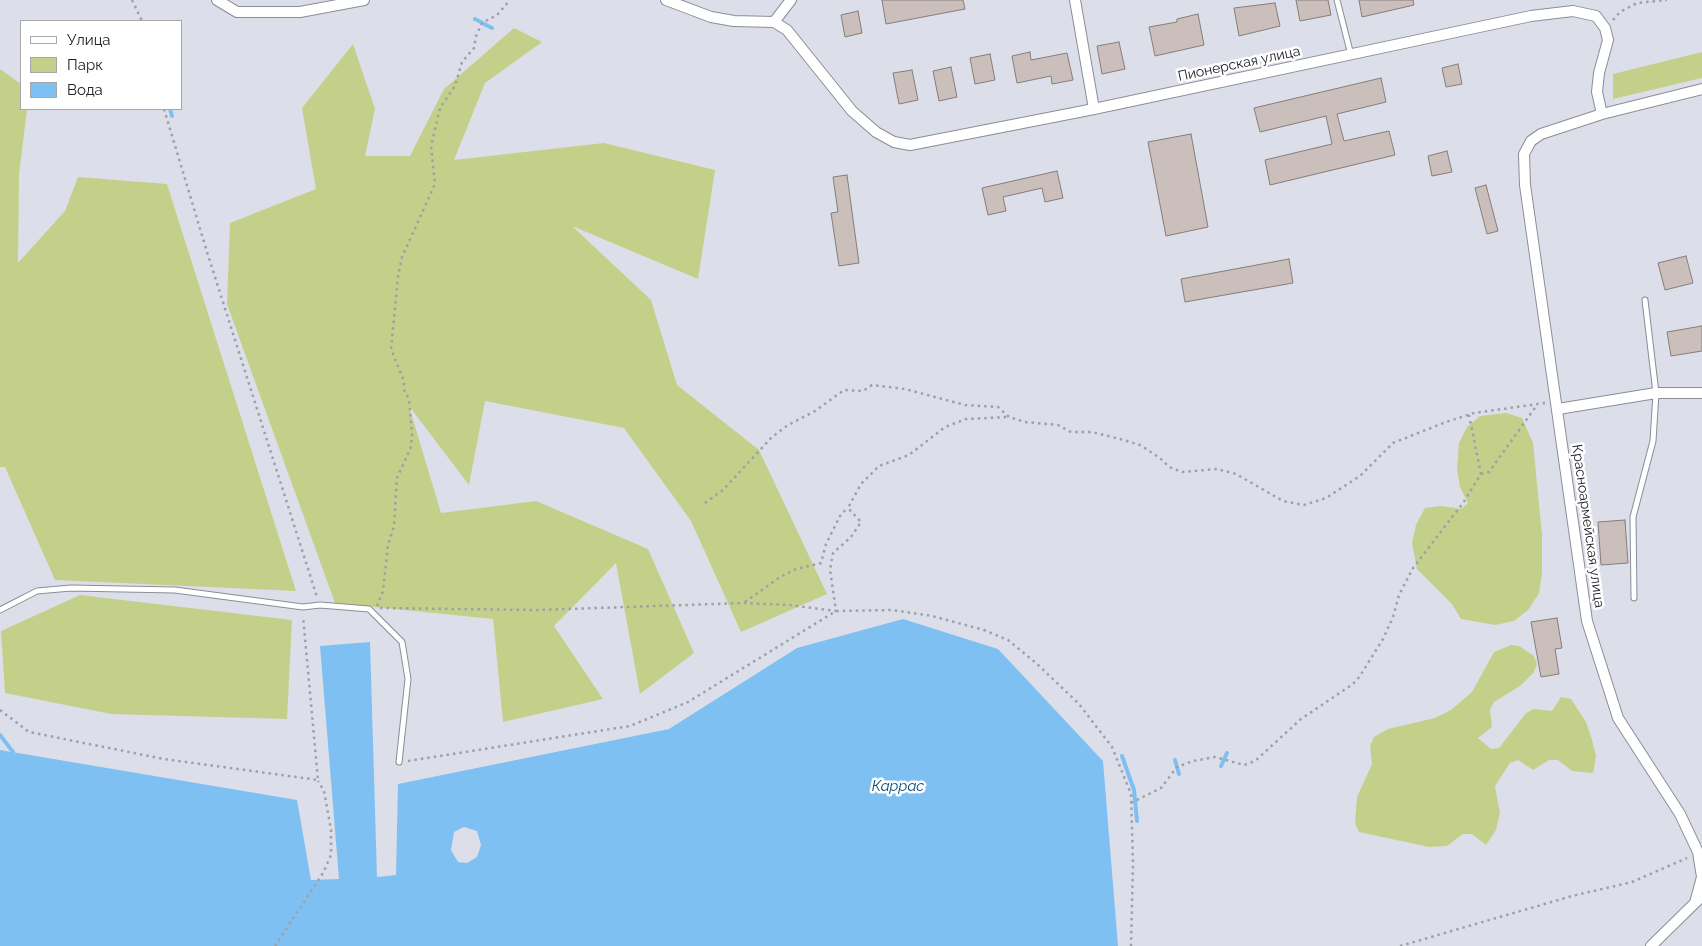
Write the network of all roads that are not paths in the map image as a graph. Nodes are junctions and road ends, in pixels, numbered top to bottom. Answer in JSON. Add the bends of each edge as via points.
{"nodes":[{"id":1,"x":217,"y":0,"type":"edge"},
{"id":2,"x":364,"y":0,"type":"edge"},
{"id":3,"x":666,"y":0,"type":"edge"},
{"id":4,"x":791,"y":0,"type":"edge"},
{"id":5,"x":1075,"y":0,"type":"edge"},
{"id":6,"x":1337,"y":0,"type":"edge"},
{"id":7,"x":774,"y":22,"type":"junction"},
{"id":8,"x":1351,"y":55,"type":"junction"},
{"id":9,"x":1702,"y":89,"type":"edge"},
{"id":10,"x":1094,"y":109,"type":"junction"},
{"id":11,"x":1602,"y":114,"type":"junction"},
{"id":12,"x":1645,"y":300,"type":"dead end"},
{"id":13,"x":1656,"y":393,"type":"junction"},
{"id":14,"x":1702,"y":393,"type":"edge"},
{"id":15,"x":1557,"y":404,"type":"junction"},
{"id":16,"x":1634,"y":598,"type":"dead end"},
{"id":17,"x":0,"y":610,"type":"edge"},
{"id":18,"x":399,"y":762,"type":"road end"},
{"id":19,"x":1699,"y":899,"type":"edge"},
{"id":20,"x":1650,"y":946,"type":"edge"}],
"edges":[{"from":1,"to":2,"type":"street","via":[[237,12],[300,12]]},
{"from":3,"to":7,"type":"street","via":[[711,17]]},
{"from":4,"to":7,"type":"street"},
{"from":5,"to":10,"type":"street"},
{"from":6,"to":8,"type":"lane"},
{"from":7,"to":10,"type":"street","name":"Пионерская улица","via":[[788,30],[852,111],[876,132],[894,142],[910,145]]},
{"from":8,"to":10,"type":"street","name":"Пионерская улица"},
{"from":8,"to":11,"type":"street","name":"Пионерская улица","via":[[1531,16],[1573,11],[1596,16],[1605,28],[1608,40],[1597,92]]},
{"from":9,"to":11,"type":"street"},
{"from":11,"to":15,"type":"street","name":"Красноармейская улица","via":[[1541,134],[1531,141],[1524,154],[1525,185]]},
{"from":12,"to":13,"type":"lane"},
{"from":13,"to":14,"type":"street"},
{"from":13,"to":15,"type":"street"},
{"from":13,"to":16,"type":"lane","via":[[1653,441],[1632,517]]},
{"from":15,"to":19,"type":"street","name":"Красноармейская улица","via":[[1587,621],[1618,718],[1680,814],[1698,852],[1702,877]]},
{"from":17,"to":18,"type":"lane","via":[[37,591],[71,588],[176,590],[303,607],[369,608],[402,642],[408,679]]},
{"from":19,"to":20,"type":"street"}]}
